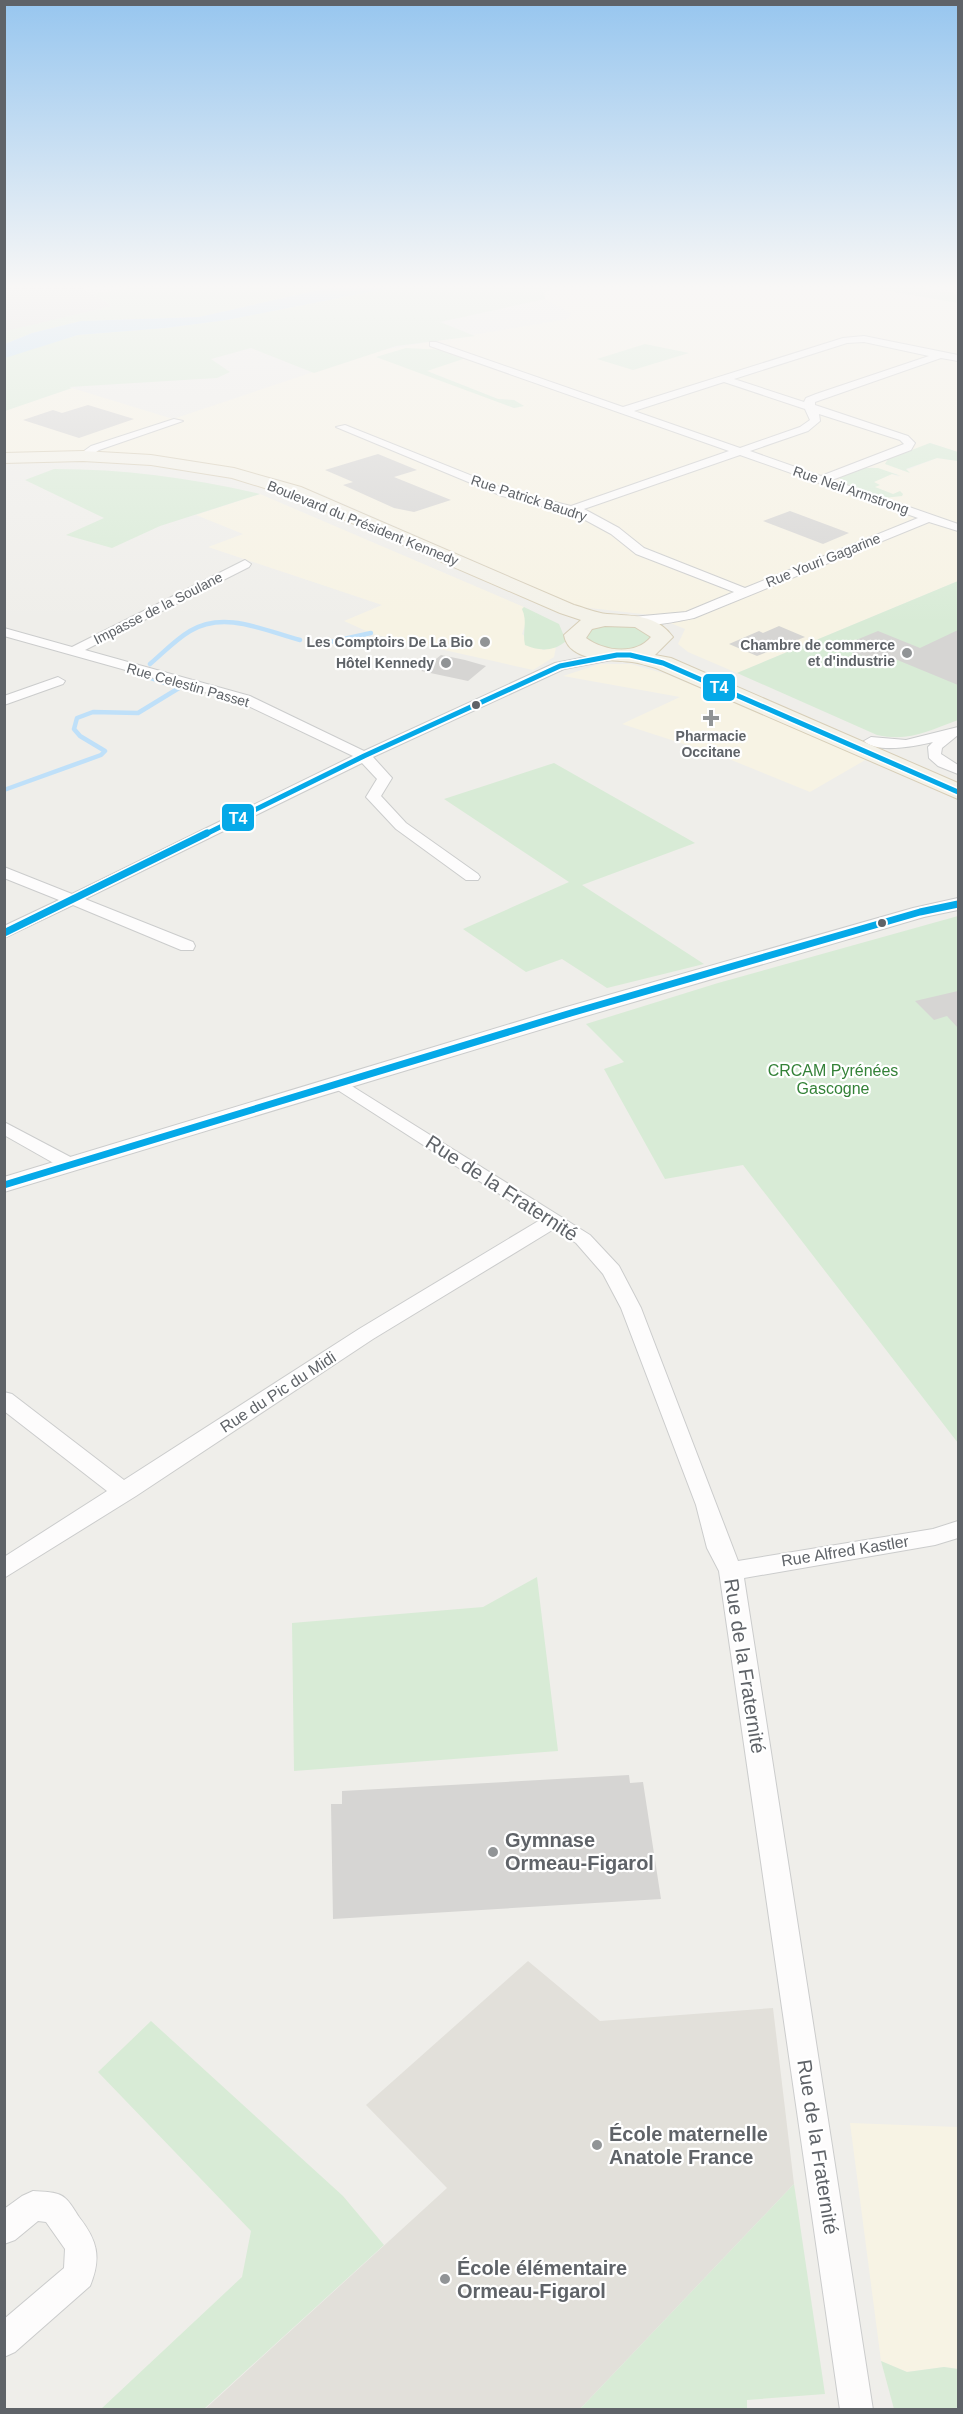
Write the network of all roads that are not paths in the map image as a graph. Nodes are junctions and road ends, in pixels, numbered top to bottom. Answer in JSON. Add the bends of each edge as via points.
{"nodes":[{"id":1,"x":584,"y":398,"type":"edge"},
{"id":2,"x":665,"y":398,"type":"edge"},
{"id":3,"x":781,"y":398,"type":"edge"},
{"id":4,"x":816,"y":398,"type":"edge"},
{"id":5,"x":809,"y":407,"type":"junction"},
{"id":6,"x":622,"y":411,"type":"junction"},
{"id":7,"x":178,"y":421,"type":"dead end"},
{"id":8,"x":341,"y":427,"type":"dead end"},
{"id":9,"x":740,"y":452,"type":"junction"},
{"id":10,"x":83,"y":456,"type":"junction"},
{"id":11,"x":4,"y":458,"type":"edge"},
{"id":12,"x":4,"y":464,"type":"edge"},
{"id":13,"x":822,"y":480,"type":"junction"},
{"id":14,"x":574,"y":510,"type":"junction"},
{"id":15,"x":928,"y":518,"type":"junction"},
{"id":16,"x":958,"y":528,"type":"edge"},
{"id":17,"x":245,"y":564,"type":"dead end"},
{"id":18,"x":744,"y":592,"type":"junction"},
{"id":19,"x":689,"y":615,"type":"junction"},
{"id":20,"x":605,"y":620,"type":"junction"},
{"id":21,"x":632,"y":621,"type":"junction"},
{"id":22,"x":4,"y":632,"type":"edge"},
{"id":23,"x":577,"y":635,"type":"junction"},
{"id":24,"x":660,"y":641,"type":"junction"},
{"id":25,"x":72,"y":652,"type":"junction"},
{"id":26,"x":623,"y":655,"type":"junction"},
{"id":27,"x":560,"y":666,"type":"junction"},
{"id":28,"x":58,"y":681,"type":"dead end"},
{"id":29,"x":4,"y":701,"type":"edge"},
{"id":30,"x":954,"y":733,"type":"edge"},
{"id":31,"x":871,"y":741,"type":"junction"},
{"id":32,"x":364,"y":756,"type":"junction"},
{"id":33,"x":958,"y":771,"type":"edge"},
{"id":34,"x":958,"y":779,"type":"edge"},
{"id":35,"x":958,"y":792,"type":"edge"},
{"id":36,"x":4,"y":872,"type":"edge"},
{"id":37,"x":472,"y":877,"type":"dead end"},
{"id":38,"x":74,"y":899,"type":"junction"},
{"id":39,"x":958,"y":904,"type":"edge"},
{"id":40,"x":4,"y":933,"type":"edge"},
{"id":41,"x":187,"y":946,"type":"dead end"},
{"id":42,"x":339,"y":1083,"type":"junction"},
{"id":43,"x":4,"y":1127,"type":"edge"},
{"id":44,"x":71,"y":1166,"type":"junction"},
{"id":45,"x":4,"y":1185,"type":"edge"},
{"id":46,"x":555,"y":1220,"type":"junction"},
{"id":47,"x":4,"y":1399,"type":"edge"},
{"id":48,"x":128,"y":1490,"type":"junction"},
{"id":49,"x":958,"y":1528,"type":"edge"},
{"id":50,"x":4,"y":1569,"type":"edge"},
{"id":51,"x":731,"y":1571,"type":"junction"},
{"id":52,"x":4,"y":2229,"type":"edge"},
{"id":53,"x":4,"y":2341,"type":"edge"},
{"id":54,"x":857,"y":2409,"type":"edge"}],
"edges":[{"from":1,"to":6,"type":"street","name":"Rue Neil Armstrong"},
{"from":2,"to":6,"type":"street"},
{"from":3,"to":5,"type":"street"},
{"from":4,"to":5,"type":"street","via":[[810,400]]},
{"from":5,"to":9,"type":"street","via":[[815,415],[811,425]]},
{"from":5,"to":13,"type":"street","via":[[910,443],[907,448]]},
{"from":6,"to":9,"type":"street","name":"Rue Neil Armstrong"},
{"from":7,"to":10,"type":"street","via":[[95,448]]},
{"from":8,"to":14,"type":"street","name":"Rue Patrick Baudry","via":[[507,494]]},
{"from":9,"to":13,"type":"street","name":"Rue Neil Armstrong"},
{"from":9,"to":14,"type":"street"},
{"from":10,"to":11,"type":"main road","name":"Boulevard du Président Kennedy"},
{"from":10,"to":20,"type":"main road","name":"Boulevard du Président Kennedy","via":[[177,463],[266,482],[317,500],[567,609]]},
{"from":12,"to":23,"type":"main road","name":"Boulevard du Président Kennedy","via":[[147,466],[256,487],[527,602]]},
{"from":13,"to":15,"type":"street","name":"Rue Neil Armstrong"},
{"from":14,"to":18,"type":"street","name":"Rue Patrick Baudry","via":[[615,531],[640,551]]},
{"from":15,"to":16,"type":"street"},
{"from":15,"to":18,"type":"street","name":"Rue Youri Gagarine"},
{"from":17,"to":25,"type":"street","name":"Impasse de la Soulane"},
{"from":18,"to":19,"type":"street","name":"Rue Youri Gagarine"},
{"from":19,"to":21,"type":"street","name":"Rue Youri Gagarine"},
{"from":19,"to":24,"type":"street","name":"Rue Youri Gagarine"},
{"from":20,"to":21,"type":"main road"},
{"from":20,"to":23,"type":"main road"},
{"from":21,"to":24,"type":"main road","via":[[657,630]]},
{"from":22,"to":25,"type":"street","name":"Rue Celestin Passet"},
{"from":23,"to":26,"type":"main road","name":"Boulevard du Président Kennedy","via":[[592,651]]},
{"from":23,"to":27,"type":"street"},
{"from":24,"to":26,"type":"main road"},
{"from":24,"to":31,"type":"main road"},
{"from":25,"to":32,"type":"street","name":"Rue Celestin Passet","via":[[246,699]]},
{"from":26,"to":27,"type":"street"},
{"from":26,"to":35,"type":"main road","via":[[663,663]]},
{"from":27,"to":32,"type":"street"},
{"from":28,"to":29,"type":"street"},
{"from":30,"to":31,"type":"street","via":[[906,744]]},
{"from":30,"to":33,"type":"street","via":[[935,747],[934,755]]},
{"from":31,"to":34,"type":"main road"},
{"from":32,"to":37,"type":"street","via":[[385,778],[374,797],[401,826]]},
{"from":32,"to":38,"type":"street"},
{"from":36,"to":38,"type":"street"},
{"from":38,"to":40,"type":"street"},
{"from":38,"to":41,"type":"street"},
{"from":39,"to":42,"type":"street"},
{"from":42,"to":44,"type":"street"},
{"from":42,"to":46,"type":"street","name":"Rue de la Fraternité"},
{"from":43,"to":44,"type":"street"},
{"from":44,"to":45,"type":"street"},
{"from":46,"to":48,"type":"street","name":"Rue du Pic du Midi","via":[[366,1334]]},
{"from":46,"to":51,"type":"street","name":"Rue de la Fraternité","via":[[583,1239],[612,1271],[631,1308],[707,1505],[719,1548]]},
{"from":47,"to":48,"type":"street","via":[[113,1485]]},
{"from":48,"to":50,"type":"street","name":"Rue du Pic du Midi"},
{"from":49,"to":51,"type":"street","name":"Rue Alfred Kastler","via":[[923,1539]]},
{"from":51,"to":54,"type":"street","name":"Rue de la Fraternité"},
{"from":52,"to":53,"type":"street","via":[[33,2206],[54,2208],[81,2245],[79,2275]]}]}
